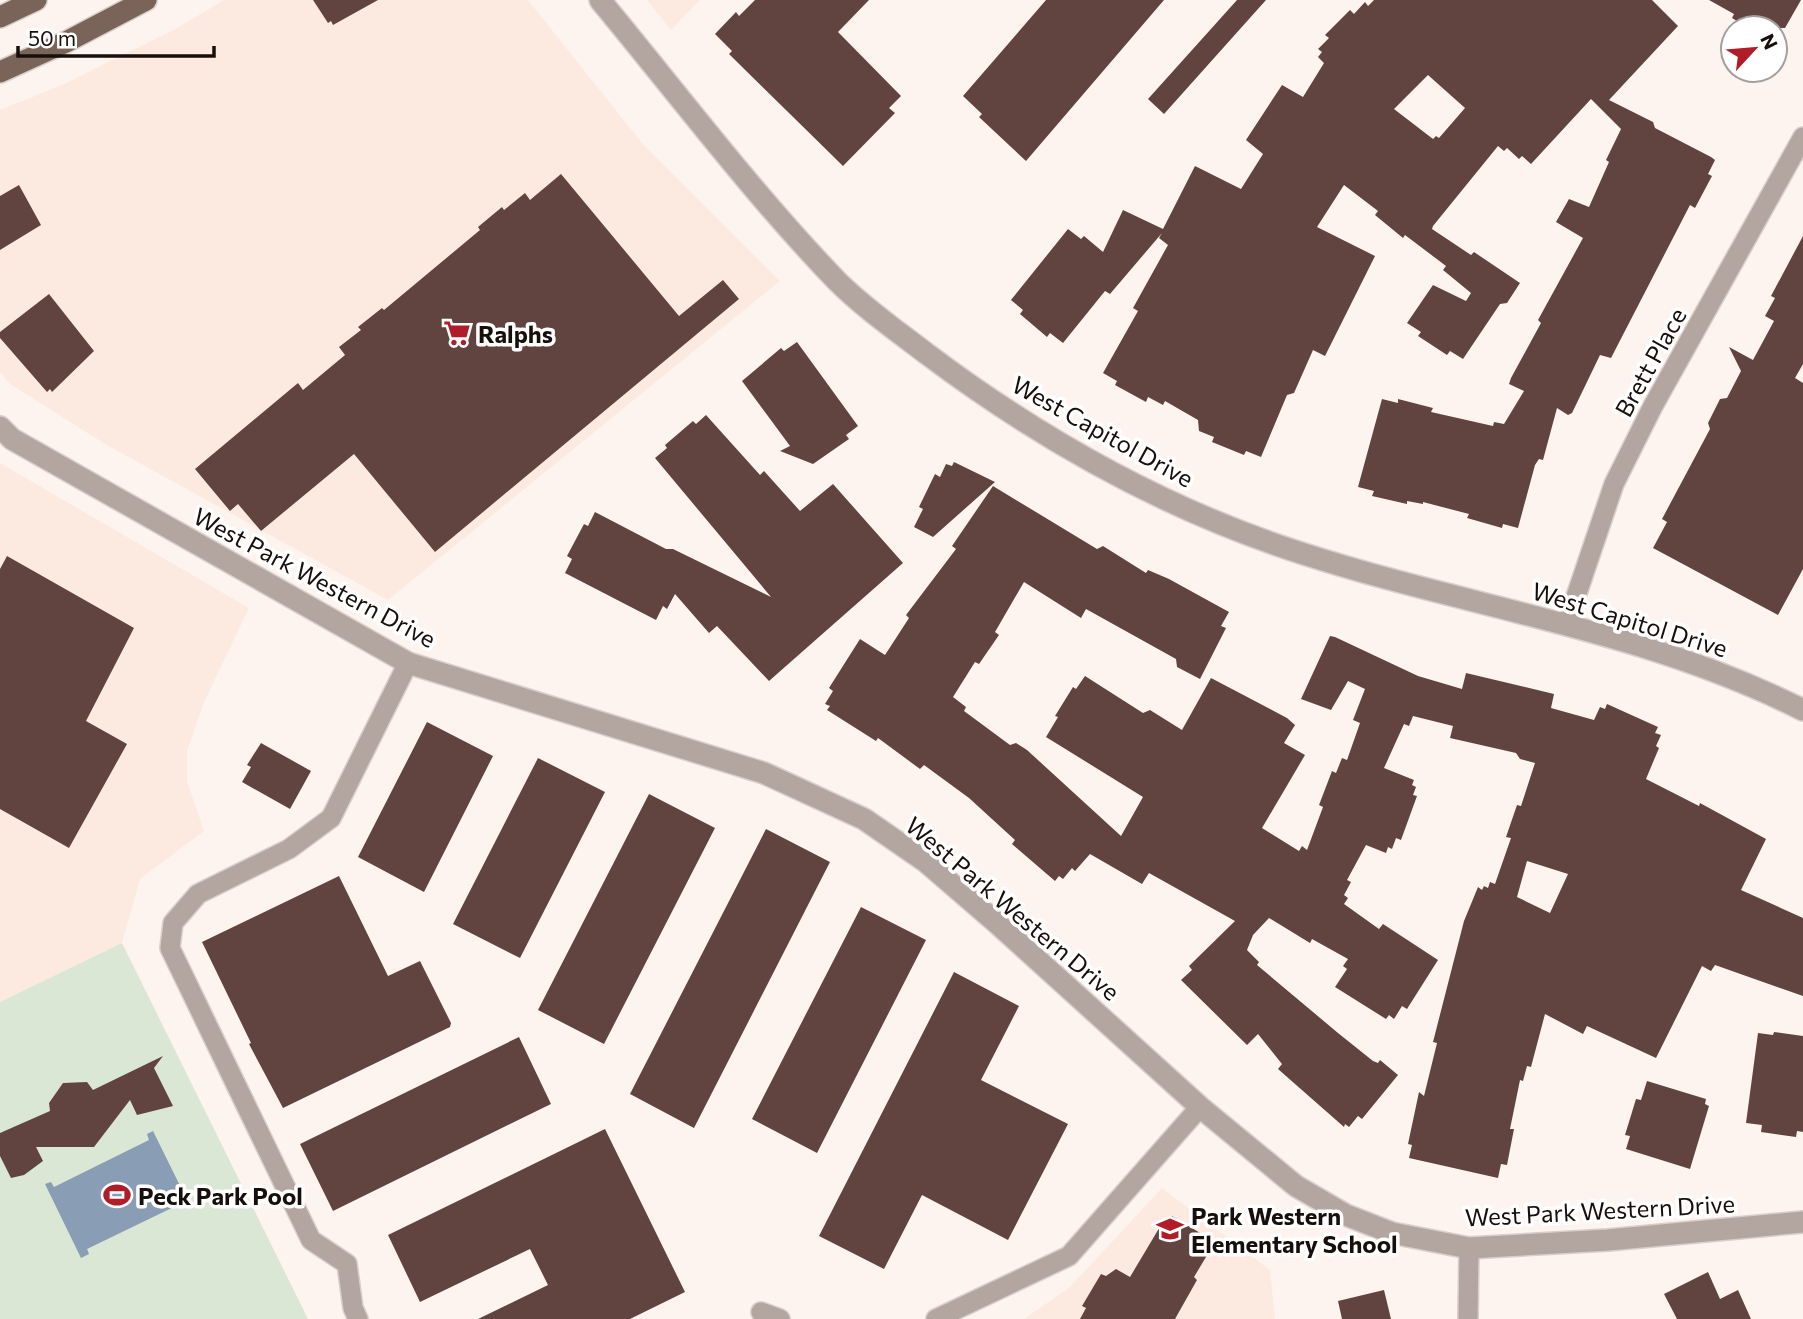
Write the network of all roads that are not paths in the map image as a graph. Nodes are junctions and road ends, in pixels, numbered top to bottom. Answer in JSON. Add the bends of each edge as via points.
{"nodes":[{"id":1,"x":36,"y":0,"type":"edge"},
{"id":2,"x":146,"y":0,"type":"edge"},
{"id":3,"x":600,"y":0,"type":"edge"},
{"id":4,"x":0,"y":17,"type":"edge"},
{"id":5,"x":0,"y":72,"type":"edge"},
{"id":6,"x":1803,"y":137,"type":"edge"},
{"id":7,"x":0,"y":427,"type":"edge"},
{"id":8,"x":1567,"y":623,"type":"junction"},
{"id":9,"x":408,"y":663,"type":"junction"},
{"id":10,"x":1803,"y":709,"type":"edge"},
{"id":11,"x":1200,"y":1107,"type":"junction"},
{"id":12,"x":1803,"y":1222,"type":"edge"},
{"id":13,"x":1469,"y":1248,"type":"junction"},
{"id":14,"x":761,"y":1312,"type":"dead end"},
{"id":15,"x":358,"y":1319,"type":"edge"},
{"id":16,"x":780,"y":1319,"type":"edge"},
{"id":17,"x":936,"y":1319,"type":"edge"},
{"id":18,"x":1468,"y":1319,"type":"edge"}],
"edges":[{"from":1,"to":4,"type":"main road"},
{"from":2,"to":5,"type":"main road"},
{"from":3,"to":8,"type":"street","name":"West Capitol Drive","via":[[840,283],[964,382],[1133,483],[1223,524],[1382,578]]},
{"from":6,"to":8,"type":"street","name":"Brett Place","via":[[1614,484]]},
{"from":7,"to":9,"type":"street","name":"West Park Western Drive","via":[[12,439]]},
{"from":8,"to":10,"type":"street","name":"West Capitol Drive","via":[[1650,647]]},
{"from":9,"to":11,"type":"street","name":"West Park Western Drive","via":[[764,773],[864,819],[925,861]]},
{"from":9,"to":15,"type":"street","via":[[331,818],[289,849],[198,894],[173,923],[170,948],[311,1240],[347,1264]]},
{"from":11,"to":13,"type":"street","name":"West Park Western Drive","via":[[1296,1186],[1346,1215],[1392,1234]]},
{"from":11,"to":17,"type":"street","via":[[1069,1256]]},
{"from":12,"to":13,"type":"street","name":"West Park Western Drive"},
{"from":13,"to":18,"type":"street"},
{"from":14,"to":16,"type":"street"}]}
